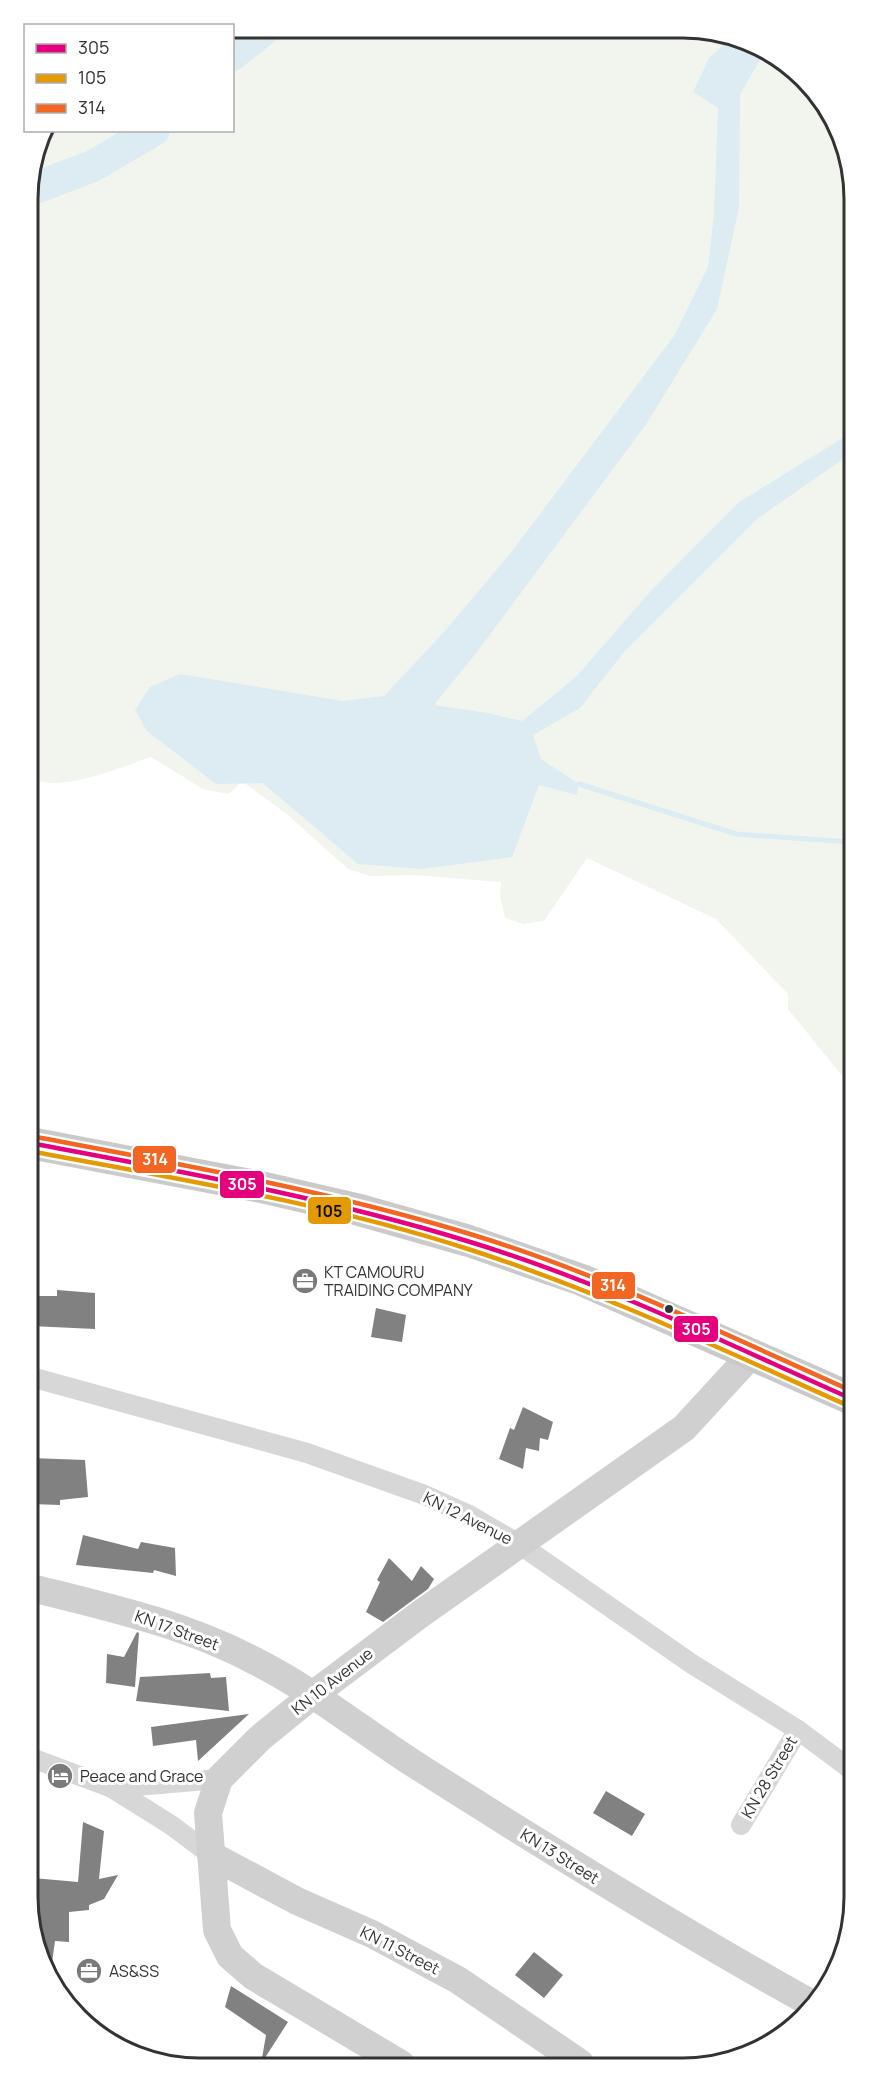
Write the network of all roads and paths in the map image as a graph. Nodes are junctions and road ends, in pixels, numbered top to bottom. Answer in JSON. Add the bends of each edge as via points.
{"nodes":[{"id":1,"x":38,"y":1145,"type":"edge"},
{"id":2,"x":752,"y":1354,"type":"junction"},
{"id":3,"x":38,"y":1379,"type":"edge"},
{"id":4,"x":843,"y":1395,"type":"edge"},
{"id":5,"x":519,"y":1544,"type":"junction"},
{"id":6,"x":38,"y":1590,"type":"edge"},
{"id":7,"x":314,"y":1694,"type":"junction"},
{"id":8,"x":798,"y":1730,"type":"junction"},
{"id":9,"x":38,"y":1760,"type":"edge"},
{"id":10,"x":843,"y":1764,"type":"edge"},
{"id":11,"x":219,"y":1779,"type":"junction"},
{"id":12,"x":112,"y":1788,"type":"junction"},
{"id":13,"x":741,"y":1825,"type":"dead end"},
{"id":14,"x":211,"y":1855,"type":"junction"},
{"id":15,"x":805,"y":2000,"type":"edge"},
{"id":16,"x":391,"y":2058,"type":"edge"},
{"id":17,"x":573,"y":2058,"type":"edge"}],
"edges":[{"from":1,"to":2,"type":"main road","via":[[261,1187],[469,1241],[582,1280]]},
{"from":2,"to":4,"type":"main road"},
{"from":2,"to":5,"type":"street","name":"KN 10 Avenue","via":[[684,1428]]},
{"from":3,"to":5,"type":"street","name":"KN 12 Avenue","via":[[307,1453],[422,1494]]},
{"from":5,"to":7,"type":"street","name":"KN 10 Avenue"},
{"from":5,"to":8,"type":"street","name":"KN 12 Avenue","via":[[692,1664]]},
{"from":6,"to":7,"type":"street","name":"KN 17 Street","via":[[154,1619],[192,1633],[255,1660]]},
{"from":7,"to":11,"type":"street","name":"KN 10 Avenue","via":[[260,1738]]},
{"from":7,"to":15,"type":"street","name":"KN 13 Street","via":[[394,1751],[552,1851]]},
{"from":8,"to":10,"type":"street","name":"KN 12 Avenue"},
{"from":8,"to":13,"type":"street","name":"KN 28 Street"},
{"from":9,"to":12,"type":"street"},
{"from":11,"to":12,"type":"street"},
{"from":11,"to":14,"type":"street","name":"KN 10 Avenue","via":[[208,1813]]},
{"from":12,"to":14,"type":"street"},
{"from":14,"to":16,"type":"street","name":"KN 10 Avenue","via":[[217,1930],[230,1956],[253,1976]]},
{"from":14,"to":17,"type":"street","name":"KN 11 Street","via":[[458,1980]]}]}
